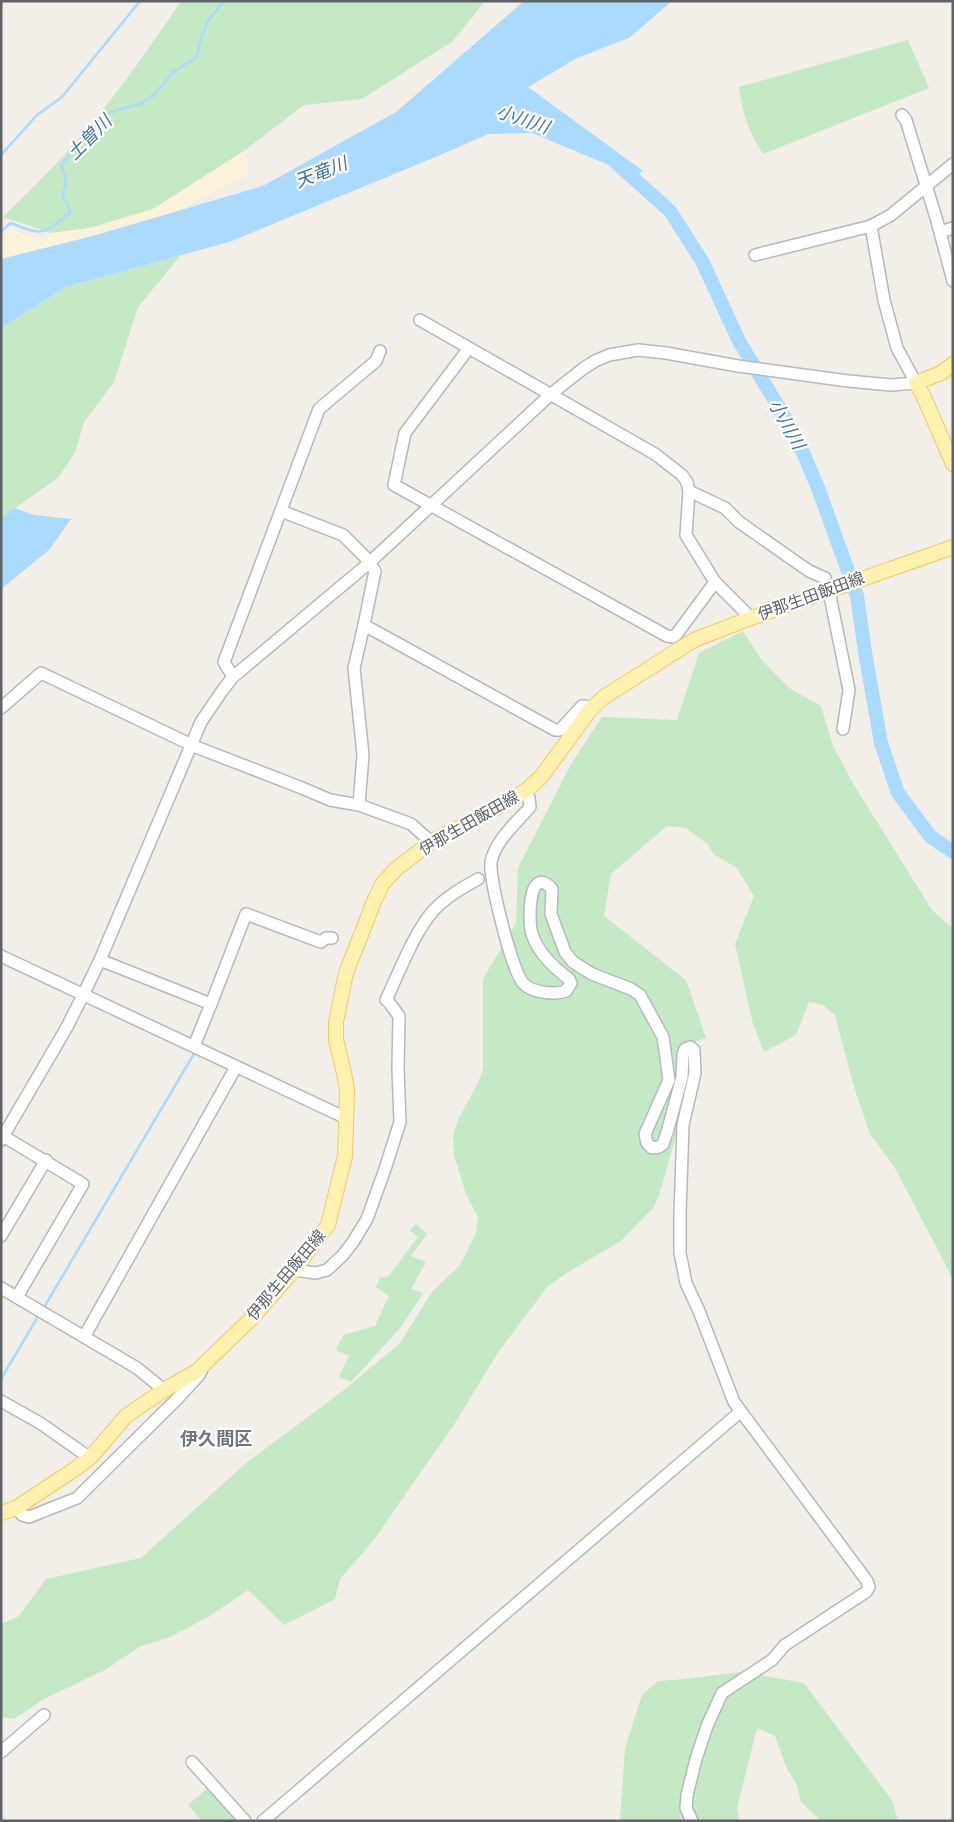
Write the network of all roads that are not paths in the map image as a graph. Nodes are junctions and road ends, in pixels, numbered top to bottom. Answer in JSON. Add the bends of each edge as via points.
{"nodes":[{"id":1,"x":902,"y":114,"type":"dead end"},
{"id":2,"x":953,"y":164,"type":"edge"},
{"id":3,"x":926,"y":188,"type":"junction"},
{"id":4,"x":871,"y":226,"type":"junction"},
{"id":5,"x":953,"y":228,"type":"edge"},
{"id":6,"x":940,"y":232,"type":"junction"},
{"id":7,"x":755,"y":254,"type":"dead end"},
{"id":8,"x":953,"y":281,"type":"edge"},
{"id":9,"x":420,"y":320,"type":"dead end"},
{"id":10,"x":469,"y":348,"type":"junction"},
{"id":11,"x":380,"y":351,"type":"dead end"},
{"id":12,"x":953,"y":364,"type":"edge"},
{"id":13,"x":916,"y":383,"type":"junction"},
{"id":14,"x":551,"y":394,"type":"junction"},
{"id":15,"x":953,"y":464,"type":"edge"},
{"id":16,"x":689,"y":491,"type":"junction"},
{"id":17,"x":430,"y":506,"type":"junction"},
{"id":18,"x":281,"y":511,"type":"junction"},
{"id":19,"x":953,"y":547,"type":"edge"},
{"id":20,"x":369,"y":563,"type":"junction"},
{"id":21,"x":715,"y":582,"type":"junction"},
{"id":22,"x":830,"y":592,"type":"junction"},
{"id":23,"x":751,"y":618,"type":"junction"},
{"id":24,"x":364,"y":625,"type":"junction"},
{"id":25,"x":233,"y":678,"type":"junction"},
{"id":26,"x":1,"y":708,"type":"edge"},
{"id":27,"x":590,"y":710,"type":"junction"},
{"id":28,"x":843,"y":729,"type":"dead end"},
{"id":29,"x":191,"y":745,"type":"junction"},
{"id":30,"x":529,"y":798,"type":"dead end"},
{"id":31,"x":359,"y":805,"type":"junction"},
{"id":32,"x":431,"y":842,"type":"junction"},
{"id":33,"x":478,"y":878,"type":"dead end"},
{"id":34,"x":332,"y":938,"type":"dead end"},
{"id":35,"x":1,"y":956,"type":"edge"},
{"id":36,"x":100,"y":960,"type":"junction"},
{"id":37,"x":84,"y":993,"type":"junction"},
{"id":38,"x":211,"y":1004,"type":"junction"},
{"id":39,"x":194,"y":1046,"type":"junction"},
{"id":40,"x":236,"y":1067,"type":"junction"},
{"id":41,"x":346,"y":1118,"type":"junction"},
{"id":42,"x":2,"y":1138,"type":"edge"},
{"id":43,"x":46,"y":1160,"type":"junction"},
{"id":44,"x":1,"y":1236,"type":"edge"},
{"id":45,"x":294,"y":1270,"type":"junction"},
{"id":46,"x":1,"y":1288,"type":"edge"},
{"id":47,"x":16,"y":1297,"type":"junction"},
{"id":48,"x":84,"y":1337,"type":"junction"},
{"id":49,"x":203,"y":1365,"type":"junction"},
{"id":50,"x":164,"y":1390,"type":"junction"},
{"id":51,"x":1,"y":1401,"type":"edge"},
{"id":52,"x":740,"y":1412,"type":"junction"},
{"id":53,"x":90,"y":1458,"type":"junction"},
{"id":54,"x":16,"y":1508,"type":"junction"},
{"id":55,"x":1,"y":1513,"type":"edge"},
{"id":56,"x":44,"y":1715,"type":"dead end"},
{"id":57,"x":1,"y":1752,"type":"edge"},
{"id":58,"x":192,"y":1762,"type":"dead end"},
{"id":59,"x":245,"y":1821,"type":"edge"},
{"id":60,"x":263,"y":1821,"type":"edge"},
{"id":61,"x":692,"y":1821,"type":"edge"}],
"edges":[{"from":1,"to":3,"type":"street"},
{"from":2,"to":3,"type":"street"},
{"from":3,"to":4,"type":"street"},
{"from":3,"to":6,"type":"street"},
{"from":4,"to":7,"type":"street"},
{"from":4,"to":13,"type":"street","via":[[884,300],[897,348]]},
{"from":5,"to":6,"type":"street"},
{"from":6,"to":8,"type":"street"},
{"from":9,"to":10,"type":"street"},
{"from":10,"to":14,"type":"street"},
{"from":10,"to":17,"type":"street","via":[[405,433],[394,485]]},
{"from":11,"to":18,"type":"street","via":[[376,361],[319,409]]},
{"from":12,"to":13,"type":"main road","via":[[941,373]]},
{"from":13,"to":14,"type":"street","via":[[876,384],[653,351],[625,352],[596,360]]},
{"from":13,"to":15,"type":"main road"},
{"from":14,"to":16,"type":"street","via":[[655,454],[682,475]]},
{"from":14,"to":17,"type":"street"},
{"from":16,"to":21,"type":"street","via":[[686,535]]},
{"from":16,"to":22,"type":"street","via":[[725,508],[739,522],[809,571],[825,578]]},
{"from":17,"to":20,"type":"street"},
{"from":17,"to":21,"type":"street","via":[[667,636],[676,635]]},
{"from":18,"to":20,"type":"street","via":[[343,534]]},
{"from":18,"to":25,"type":"street","via":[[224,662]]},
{"from":19,"to":22,"type":"main road","name":"伊那生田飯田線"},
{"from":20,"to":24,"type":"street","via":[[375,571]]},
{"from":20,"to":25,"type":"street"},
{"from":21,"to":23,"type":"street"},
{"from":22,"to":23,"type":"main road","name":"伊那生田飯田線"},
{"from":22,"to":28,"type":"street","via":[[849,690]]},
{"from":23,"to":27,"type":"main road","name":"伊那生田飯田線","via":[[694,640],[620,686]]},
{"from":24,"to":27,"type":"street","via":[[555,730],[560,730],[582,706]]},
{"from":24,"to":31,"type":"street","via":[[354,668],[363,755]]},
{"from":25,"to":29,"type":"street","via":[[201,722]]},
{"from":26,"to":29,"type":"street","via":[[41,673]]},
{"from":27,"to":32,"type":"main road","name":"伊那生田飯田線","via":[[541,777],[528,789]]},
{"from":29,"to":31,"type":"street","via":[[330,800]]},
{"from":29,"to":36,"type":"street"},
{"from":30,"to":52,"type":"street","via":[[530,807],[496,848],[491,870],[511,954],[522,982],[528,988],[560,994],[571,983],[543,955],[532,934],[530,920],[534,888],[541,882],[547,883],[552,889],[552,914],[565,952],[573,962],[592,974],[640,995],[663,1038],[669,1080],[645,1134],[652,1148],[663,1144],[682,1077],[685,1049],[690,1047],[694,1050],[695,1073],[683,1125],[680,1253],[686,1283]]},
{"from":31,"to":32,"type":"street","via":[[411,824]]},
{"from":32,"to":41,"type":"main road","name":"伊那生田飯田線","via":[[383,883],[346,973],[336,1022],[336,1040],[347,1090]]},
{"from":33,"to":45,"type":"street","via":[[433,911],[386,1000],[400,1016],[400,1122],[367,1218],[354,1242],[327,1270],[316,1273]]},
{"from":34,"to":38,"type":"street","via":[[321,942],[246,914]]},
{"from":35,"to":37,"type":"street"},
{"from":36,"to":37,"type":"street"},
{"from":36,"to":38,"type":"street"},
{"from":37,"to":39,"type":"street"},
{"from":37,"to":42,"type":"street"},
{"from":38,"to":39,"type":"street"},
{"from":39,"to":40,"type":"street"},
{"from":40,"to":41,"type":"street"},
{"from":40,"to":48,"type":"street"},
{"from":41,"to":45,"type":"main road","name":"伊那生田飯田線","via":[[345,1156],[328,1225]]},
{"from":42,"to":43,"type":"street"},
{"from":43,"to":44,"type":"street"},
{"from":43,"to":47,"type":"street","via":[[84,1184]]},
{"from":45,"to":49,"type":"main road","name":"伊那生田飯田線","via":[[252,1318]]},
{"from":46,"to":47,"type":"street"},
{"from":47,"to":48,"type":"street"},
{"from":48,"to":50,"type":"street","via":[[137,1368]]},
{"from":49,"to":50,"type":"main road","name":"伊那生田飯田線"},
{"from":49,"to":54,"type":"street","via":[[199,1375],[178,1398],[77,1498],[29,1517]]},
{"from":50,"to":53,"type":"main road","name":"伊那生田飯田線","via":[[126,1416]]},
{"from":51,"to":53,"type":"street","via":[[40,1423]]},
{"from":52,"to":60,"type":"street"},
{"from":52,"to":61,"type":"street","via":[[869,1587],[722,1693],[707,1726],[687,1795],[686,1808]]},
{"from":53,"to":54,"type":"main road","name":"伊那生田飯田線"},
{"from":54,"to":55,"type":"main road","name":"伊那生田飯田線"},
{"from":56,"to":57,"type":"street"},
{"from":58,"to":59,"type":"street"}]}
